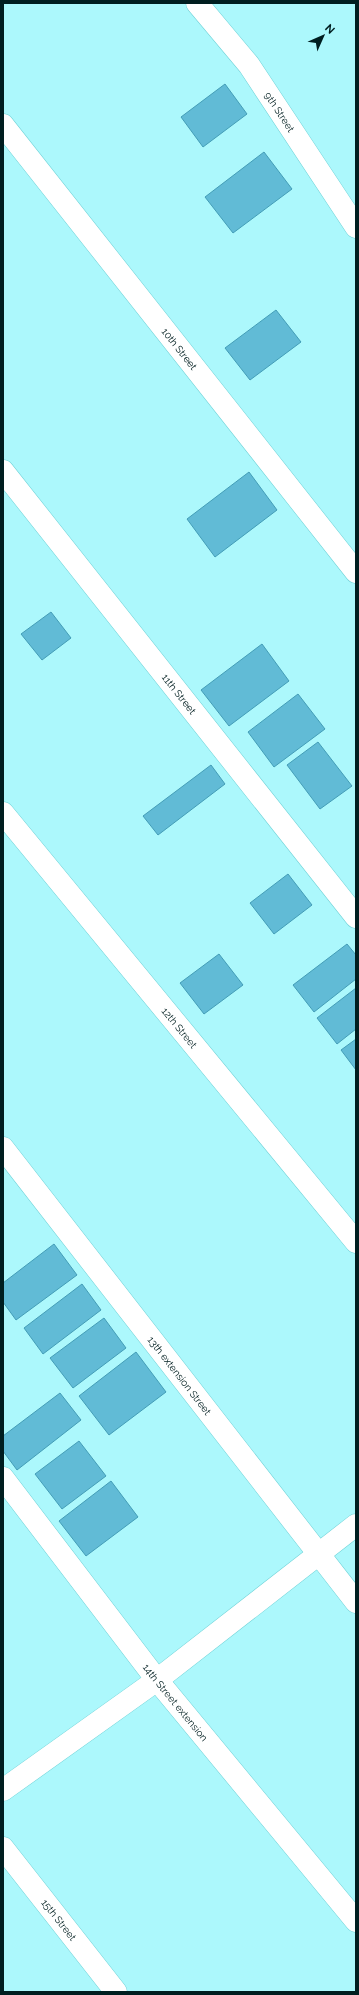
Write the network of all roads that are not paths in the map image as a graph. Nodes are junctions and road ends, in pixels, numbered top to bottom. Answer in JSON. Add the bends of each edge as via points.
{"nodes":[{"id":1,"x":197,"y":3,"type":"edge"},
{"id":2,"x":3,"y":125,"type":"edge"},
{"id":3,"x":356,"y":227,"type":"edge"},
{"id":4,"x":3,"y":471,"type":"edge"},
{"id":5,"x":356,"y":572,"type":"edge"},
{"id":6,"x":3,"y":813,"type":"edge"},
{"id":7,"x":356,"y":916,"type":"edge"},
{"id":8,"x":3,"y":1148,"type":"edge"},
{"id":9,"x":356,"y":1242,"type":"edge"},
{"id":10,"x":3,"y":1478,"type":"edge"},
{"id":11,"x":356,"y":1525,"type":"edge"},
{"id":12,"x":317,"y":1554,"type":"junction"},
{"id":13,"x":356,"y":1602,"type":"edge"},
{"id":14,"x":157,"y":1680,"type":"junction"},
{"id":15,"x":3,"y":1790,"type":"edge"},
{"id":16,"x":3,"y":1848,"type":"edge"},
{"id":17,"x":356,"y":1921,"type":"edge"},
{"id":18,"x":116,"y":1992,"type":"edge"}],
"edges":[{"from":1,"to":3,"type":"street","name":"9th Street","via":[[249,65]]},
{"from":2,"to":5,"type":"street","name":"10th Street"},
{"from":4,"to":7,"type":"street","name":"11th Street"},
{"from":6,"to":9,"type":"street","name":"12th Street"},
{"from":8,"to":12,"type":"street","name":"13th extension Street"},
{"from":10,"to":14,"type":"street","name":"14th Street extension"},
{"from":11,"to":12,"type":"street"},
{"from":12,"to":13,"type":"street","name":"13th extension Street"},
{"from":12,"to":14,"type":"street"},
{"from":14,"to":15,"type":"street"},
{"from":14,"to":17,"type":"street","name":"14th Street extension"},
{"from":16,"to":18,"type":"street","name":"15th Street"}]}
